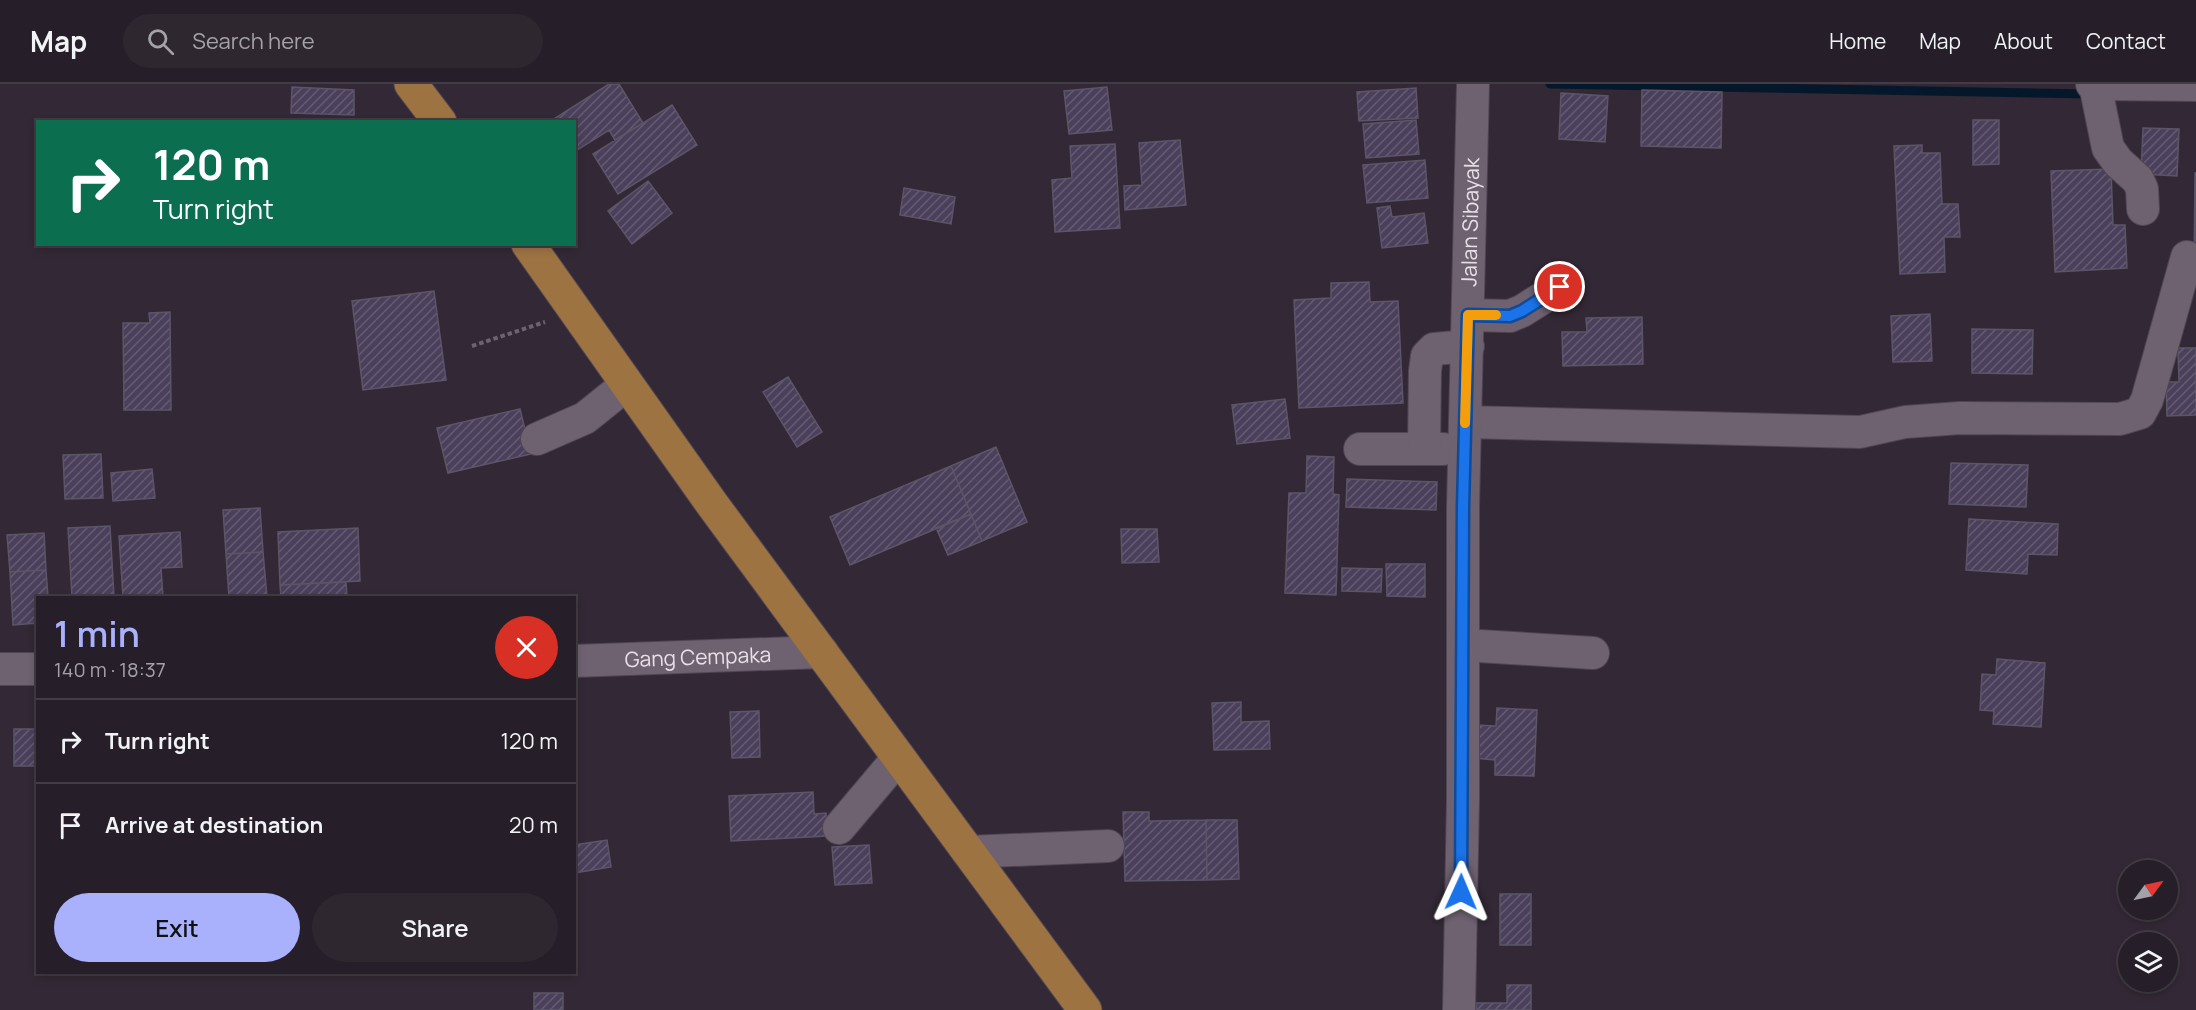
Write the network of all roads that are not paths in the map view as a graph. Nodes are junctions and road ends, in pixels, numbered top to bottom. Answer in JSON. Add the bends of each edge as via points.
{"nodes":[{"id":1,"x":411,"y":84,"type":"edge"},
{"id":2,"x":1473,"y":84,"type":"edge"},
{"id":3,"x":2196,"y":85,"type":"edge"},
{"id":4,"x":2096,"y":93,"type":"edge"},
{"id":5,"x":439,"y":120,"type":"edge"},
{"id":6,"x":2143,"y":209,"type":"dead end"},
{"id":7,"x":529,"y":246,"type":"edge"},
{"id":8,"x":2187,"y":257,"type":"dead end"},
{"id":9,"x":1560,"y":287,"type":"dead end"},
{"id":10,"x":1468,"y":315,"type":"junction"},
{"id":11,"x":1468,"y":346,"type":"junction"},
{"id":12,"x":626,"y":385,"type":"junction"},
{"id":13,"x":1465,"y":436,"type":"junction"},
{"id":14,"x":537,"y":439,"type":"dead end"},
{"id":15,"x":1360,"y":449,"type":"dead end"},
{"id":16,"x":1424,"y":449,"type":"junction"},
{"id":17,"x":1463,"y":645,"type":"junction"},
{"id":18,"x":822,"y":652,"type":"junction"},
{"id":19,"x":1593,"y":653,"type":"dead end"},
{"id":20,"x":576,"y":661,"type":"edge"},
{"id":21,"x":0,"y":669,"type":"edge"},
{"id":22,"x":36,"y":669,"type":"edge"},
{"id":23,"x":899,"y":757,"type":"junction"},
{"id":24,"x":839,"y":828,"type":"dead end"},
{"id":25,"x":1108,"y":846,"type":"dead end"},
{"id":26,"x":968,"y":852,"type":"junction"},
{"id":27,"x":1085,"y":1010,"type":"edge"},
{"id":28,"x":1459,"y":1010,"type":"edge"}],
"edges":[{"from":1,"to":5,"type":"main road"},
{"from":2,"to":10,"type":"street","name":"Jalan Sibayak"},
{"from":3,"to":4,"type":"street"},
{"from":4,"to":6,"type":"street","via":[[2108,148],[2138,180]]},
{"from":7,"to":12,"type":"main road"},
{"from":8,"to":13,"type":"street","via":[[2147,400],[2140,413],[2120,419],[1960,418],[1905,422],[1860,432]]},
{"from":9,"to":10,"type":"street","via":[[1510,316]]},
{"from":10,"to":11,"type":"street","name":"Jalan Sibayak"},
{"from":11,"to":13,"type":"street","name":"Jalan Sibayak"},
{"from":11,"to":16,"type":"street","via":[[1434,349],[1427,356]]},
{"from":12,"to":14,"type":"street","via":[[585,418]]},
{"from":12,"to":18,"type":"main road"},
{"from":13,"to":16,"type":"street"},
{"from":13,"to":17,"type":"street","name":"Jalan Sibayak"},
{"from":15,"to":16,"type":"street"},
{"from":17,"to":19,"type":"street"},
{"from":17,"to":28,"type":"street","name":"Jalan Sibayak"},
{"from":18,"to":20,"type":"street","name":"Gang Cempaka"},
{"from":18,"to":23,"type":"main road"},
{"from":21,"to":22,"type":"street"},
{"from":23,"to":24,"type":"street"},
{"from":23,"to":26,"type":"main road"},
{"from":25,"to":26,"type":"street"},
{"from":26,"to":27,"type":"main road"}]}
